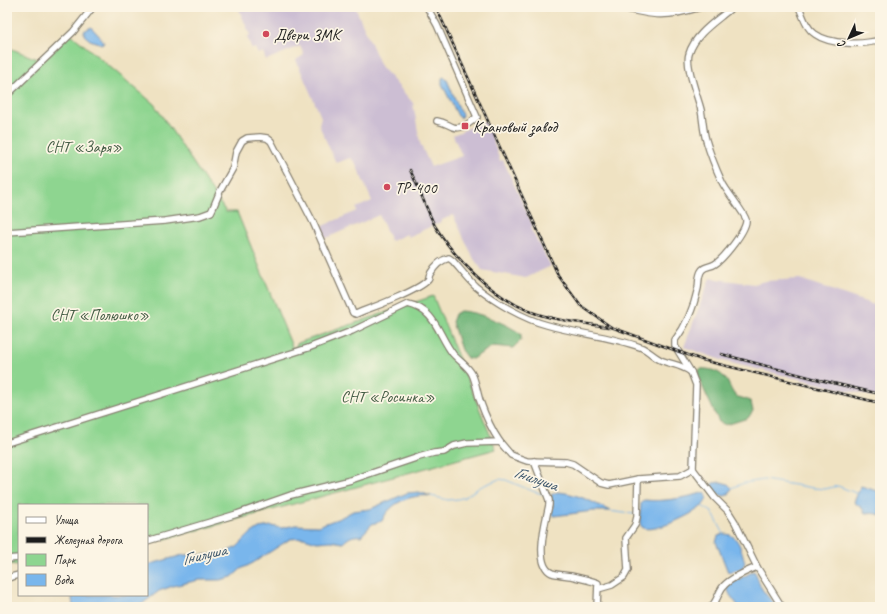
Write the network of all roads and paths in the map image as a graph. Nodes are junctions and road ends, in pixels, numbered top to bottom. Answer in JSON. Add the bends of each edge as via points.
{"nodes":[{"id":1,"x":94,"y":7,"type":"edge"},
{"id":2,"x":427,"y":7,"type":"edge"},
{"id":3,"x":619,"y":7,"type":"edge"},
{"id":4,"x":701,"y":7,"type":"edge"},
{"id":5,"x":731,"y":7,"type":"edge"},
{"id":6,"x":799,"y":7,"type":"edge"},
{"id":7,"x":880,"y":40,"type":"edge"},
{"id":8,"x":7,"y":95,"type":"edge"},
{"id":9,"x":437,"y":121,"type":"dead end"},
{"id":10,"x":7,"y":232,"type":"edge"},
{"id":11,"x":691,"y":372,"type":"junction"},
{"id":12,"x":500,"y":442,"type":"junction"},
{"id":13,"x":7,"y":443,"type":"edge"},
{"id":14,"x":534,"y":461,"type":"junction"},
{"id":15,"x":693,"y":469,"type":"junction"},
{"id":16,"x":638,"y":479,"type":"junction"},
{"id":17,"x":148,"y":541,"type":"edge"},
{"id":18,"x":18,"y":558,"type":"edge"},
{"id":19,"x":7,"y":559,"type":"edge"},
{"id":20,"x":757,"y":567,"type":"junction"},
{"id":21,"x":18,"y":575,"type":"edge"},
{"id":22,"x":7,"y":578,"type":"edge"},
{"id":23,"x":598,"y":589,"type":"junction"},
{"id":24,"x":597,"y":607,"type":"edge"},
{"id":25,"x":712,"y":607,"type":"edge"},
{"id":26,"x":782,"y":607,"type":"edge"}],
"edges":[{"from":1,"to":8,"type":"street","via":[[73,32]]},
{"from":2,"to":9,"type":"street","via":[[477,117],[462,127],[455,128]]},
{"from":3,"to":4,"type":"street","via":[[646,14],[664,15]]},
{"from":5,"to":11,"type":"street","via":[[700,35],[688,55],[706,140],[723,183],[746,221],[743,230],[722,257],[714,265],[702,269],[694,301],[682,331],[675,340],[675,346]]},
{"from":6,"to":7,"type":"street","via":[[808,28],[815,35],[838,42]]},
{"from":10,"to":11,"type":"street","via":[[165,221],[200,216],[211,212],[233,168],[236,152],[242,141],[248,138],[267,138],[302,198],[353,313],[356,314],[415,288],[429,279],[430,273],[438,264],[449,258],[485,294],[531,320],[640,347],[662,361],[680,365]]},
{"from":11,"to":15,"type":"street","via":[[696,385]]},
{"from":12,"to":13,"type":"street","via":[[482,406],[470,370],[452,353],[428,314],[418,306],[408,304],[352,331],[308,348]]},
{"from":12,"to":14,"type":"street","via":[[516,457]]},
{"from":12,"to":17,"type":"street","via":[[454,446],[444,452],[426,455],[351,480],[292,495]]},
{"from":14,"to":16,"type":"street","via":[[573,464],[601,483],[609,485]]},
{"from":14,"to":23,"type":"street","via":[[549,500],[542,540],[544,565],[551,572],[598,583]]},
{"from":15,"to":16,"type":"street","via":[[680,476]]},
{"from":15,"to":20,"type":"street","via":[[728,511]]},
{"from":16,"to":23,"type":"street","via":[[637,517],[626,538],[628,570],[618,582]]},
{"from":18,"to":19,"type":"street"},
{"from":20,"to":25,"type":"street","via":[[726,583]]},
{"from":20,"to":26,"type":"street"},
{"from":21,"to":22,"type":"street"},
{"from":23,"to":24,"type":"street"}]}
